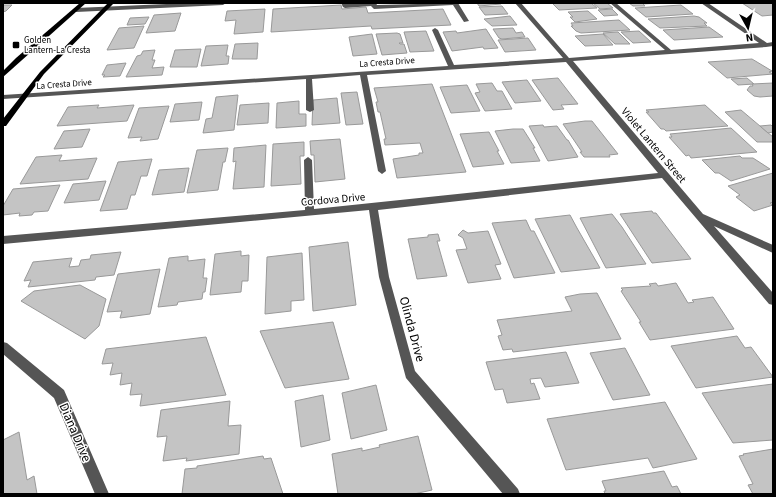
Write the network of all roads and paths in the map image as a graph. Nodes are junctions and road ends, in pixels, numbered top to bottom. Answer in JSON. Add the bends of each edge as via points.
{"nodes":[{"id":1,"x":84,"y":3,"type":"edge"},
{"id":2,"x":110,"y":3,"type":"edge"},
{"id":3,"x":223,"y":3,"type":"edge"},
{"id":4,"x":344,"y":3,"type":"edge"},
{"id":5,"x":518,"y":3,"type":"edge"},
{"id":6,"x":614,"y":3,"type":"edge"},
{"id":7,"x":704,"y":3,"type":"edge"},
{"id":8,"x":190,"y":4,"type":"edge"},
{"id":9,"x":103,"y":9,"type":"junction"},
{"id":10,"x":76,"y":10,"type":"junction"},
{"id":11,"x":466,"y":21,"type":"dead end"},
{"id":12,"x":435,"y":30,"type":"dead end"},
{"id":13,"x":769,"y":45,"type":"edge"},
{"id":14,"x":773,"y":50,"type":"edge"},
{"id":15,"x":669,"y":51,"type":"junction"},
{"id":16,"x":567,"y":59,"type":"junction"},
{"id":17,"x":452,"y":67,"type":"junction"},
{"id":18,"x":363,"y":73,"type":"junction"},
{"id":19,"x":3,"y":75,"type":"edge"},
{"id":20,"x":309,"y":77,"type":"junction"},
{"id":21,"x":23,"y":96,"type":"junction"},
{"id":22,"x":3,"y":97,"type":"edge"},
{"id":23,"x":310,"y":110,"type":"dead end"},
{"id":24,"x":3,"y":124,"type":"edge"},
{"id":25,"x":308,"y":160,"type":"dead end"},
{"id":26,"x":382,"y":171,"type":"dead end"},
{"id":27,"x":664,"y":175,"type":"junction"},
{"id":28,"x":373,"y":207,"type":"junction"},
{"id":29,"x":310,"y":212,"type":"junction"},
{"id":30,"x":698,"y":215,"type":"junction"},
{"id":31,"x":3,"y":240,"type":"edge"},
{"id":32,"x":773,"y":249,"type":"edge"},
{"id":33,"x":773,"y":301,"type":"edge"},
{"id":34,"x":3,"y":347,"type":"edge"},
{"id":35,"x":102,"y":494,"type":"edge"},
{"id":36,"x":513,"y":494,"type":"edge"}],
"edges":[{"from":1,"to":10,"type":"main road"},
{"from":2,"to":9,"type":"main road"},
{"from":3,"to":8,"type":"street"},
{"from":4,"to":11,"type":"street","via":[[345,6],[374,4],[374,7],[455,3]]},
{"from":5,"to":16,"type":"street","name":"Violet Lantern Street"},
{"from":6,"to":15,"type":"street"},
{"from":7,"to":13,"type":"street"},
{"from":8,"to":9,"type":"street"},
{"from":9,"to":10,"type":"street"},
{"from":9,"to":21,"type":"main road"},
{"from":10,"to":19,"type":"main road"},
{"from":12,"to":17,"type":"street"},
{"from":13,"to":14,"type":"street"},
{"from":13,"to":15,"type":"street","name":"La Cresta Drive"},
{"from":15,"to":16,"type":"street","name":"La Cresta Drive"},
{"from":16,"to":17,"type":"street","name":"La Cresta Drive"},
{"from":16,"to":27,"type":"street","name":"Violet Lantern Street"},
{"from":17,"to":18,"type":"street","name":"La Cresta Drive"},
{"from":18,"to":20,"type":"street","name":"La Cresta Drive"},
{"from":18,"to":26,"type":"street"},
{"from":20,"to":21,"type":"street","name":"La Cresta Drive"},
{"from":20,"to":23,"type":"street"},
{"from":21,"to":22,"type":"street","name":"La Cresta Drive"},
{"from":21,"to":24,"type":"main road"},
{"from":25,"to":29,"type":"street"},
{"from":27,"to":28,"type":"street","name":"Cordova Drive"},
{"from":27,"to":30,"type":"street","name":"Violet Lantern Street"},
{"from":28,"to":29,"type":"street","name":"Cordova Drive"},
{"from":28,"to":36,"type":"street","name":"Olinda Drive","via":[[384,277],[410,374]]},
{"from":29,"to":31,"type":"street","name":"Cordova Drive"},
{"from":30,"to":32,"type":"street"},
{"from":30,"to":33,"type":"street","name":"Violet Lantern Street"},
{"from":34,"to":35,"type":"street","name":"Diana Drive","via":[[59,394]]}]}
